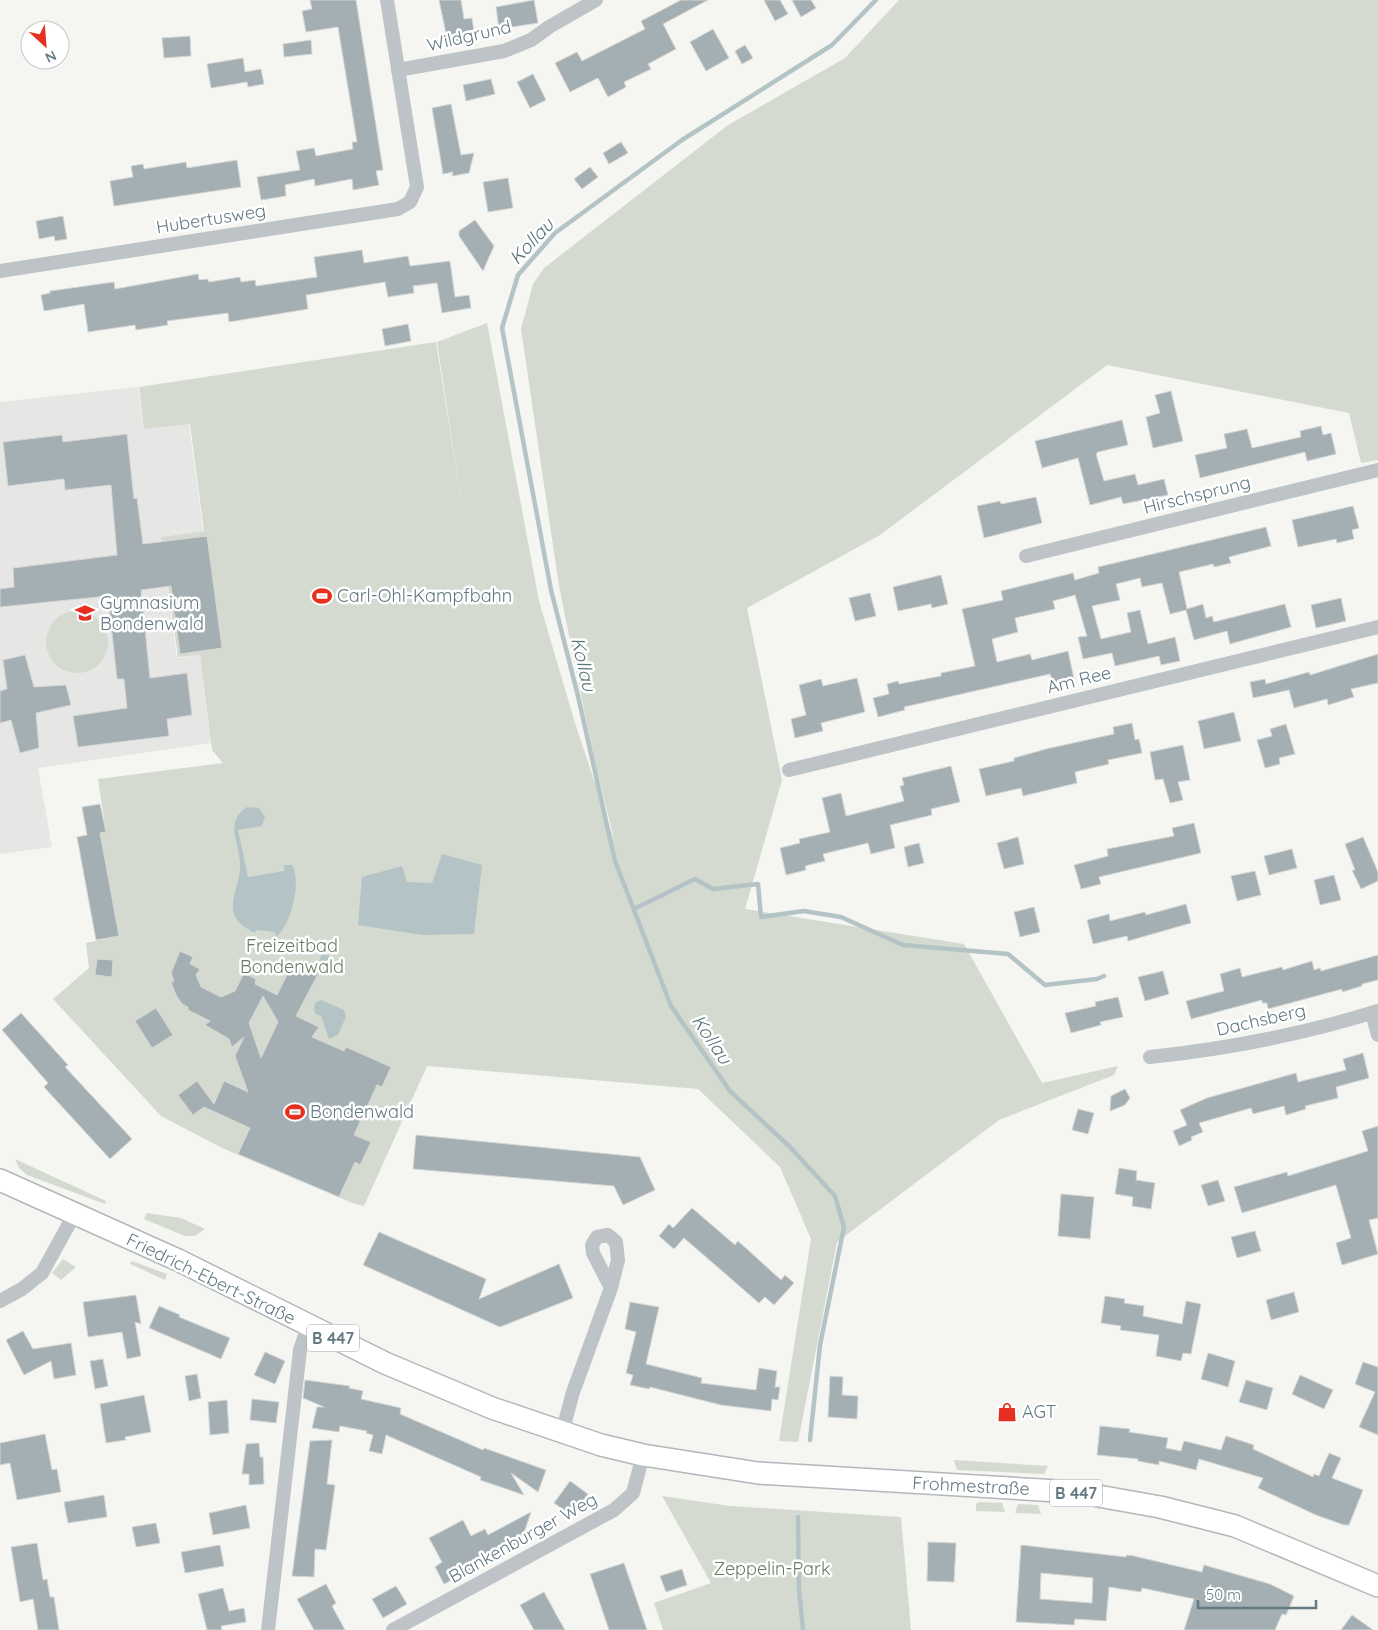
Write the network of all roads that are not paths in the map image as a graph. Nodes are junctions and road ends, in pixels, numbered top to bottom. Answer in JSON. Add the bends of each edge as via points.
{"nodes":[{"id":1,"x":387,"y":0,"type":"edge"},
{"id":2,"x":596,"y":0,"type":"edge"},
{"id":3,"x":398,"y":70,"type":"junction"},
{"id":4,"x":0,"y":271,"type":"edge"},
{"id":5,"x":1378,"y":470,"type":"edge"},
{"id":6,"x":1026,"y":556,"type":"dead end"},
{"id":7,"x":1378,"y":627,"type":"edge"},
{"id":8,"x":789,"y":770,"type":"dead end"},
{"id":9,"x":1375,"y":1012,"type":"edge"},
{"id":10,"x":1378,"y":1035,"type":"edge"},
{"id":11,"x":1150,"y":1057,"type":"dead end"},
{"id":12,"x":0,"y":1180,"type":"edge"},
{"id":13,"x":74,"y":1215,"type":"junction"},
{"id":14,"x":611,"y":1288,"type":"dead end"},
{"id":15,"x":0,"y":1301,"type":"edge"},
{"id":16,"x":308,"y":1326,"type":"junction"},
{"id":17,"x":562,"y":1433,"type":"junction"},
{"id":18,"x":644,"y":1455,"type":"junction"},
{"id":19,"x":758,"y":1473,"type":"joint"},
{"id":20,"x":1378,"y":1586,"type":"edge"},
{"id":21,"x":268,"y":1630,"type":"edge"},
{"id":22,"x":393,"y":1630,"type":"edge"}],
"edges":[{"from":1,"to":3,"type":"street"},
{"from":2,"to":3,"type":"street","name":"Wildgrund","via":[[531,40],[504,51]]},
{"from":3,"to":4,"type":"street","name":"Hubertusweg","via":[[417,187],[410,202],[398,209]]},
{"from":5,"to":6,"type":"street","name":"Hirschsprung"},
{"from":7,"to":8,"type":"street","name":"Am Ree"},
{"from":9,"to":10,"type":"street"},
{"from":9,"to":11,"type":"street","name":"Dachsberg","via":[[1254,1042]]},
{"from":12,"to":13,"type":"main road","name":"Friedrich-Ebert-Straße","number":"B 447"},
{"from":13,"to":15,"type":"street","via":[[42,1273]]},
{"from":13,"to":16,"type":"main road","name":"Friedrich-Ebert-Straße","number":"B 447","via":[[178,1260]]},
{"from":14,"to":17,"type":"street"},
{"from":16,"to":17,"type":"main road","name":"Friedrich-Ebert-Straße","number":"B 447","via":[[492,1408]]},
{"from":16,"to":21,"type":"street","via":[[300,1350]]},
{"from":17,"to":18,"type":"main road","name":"Friedrich-Ebert-Straße","number":"B 447"},
{"from":18,"to":19,"type":"main road","name":"Friedrich-Ebert-Straße","number":"B 447"},
{"from":18,"to":22,"type":"street","name":"Blankenburger Weg","via":[[633,1493],[614,1510]]},
{"from":19,"to":20,"type":"main road","name":"Frohmestraße","number":"B 447","via":[[1058,1491],[1115,1499],[1235,1526]]}]}
